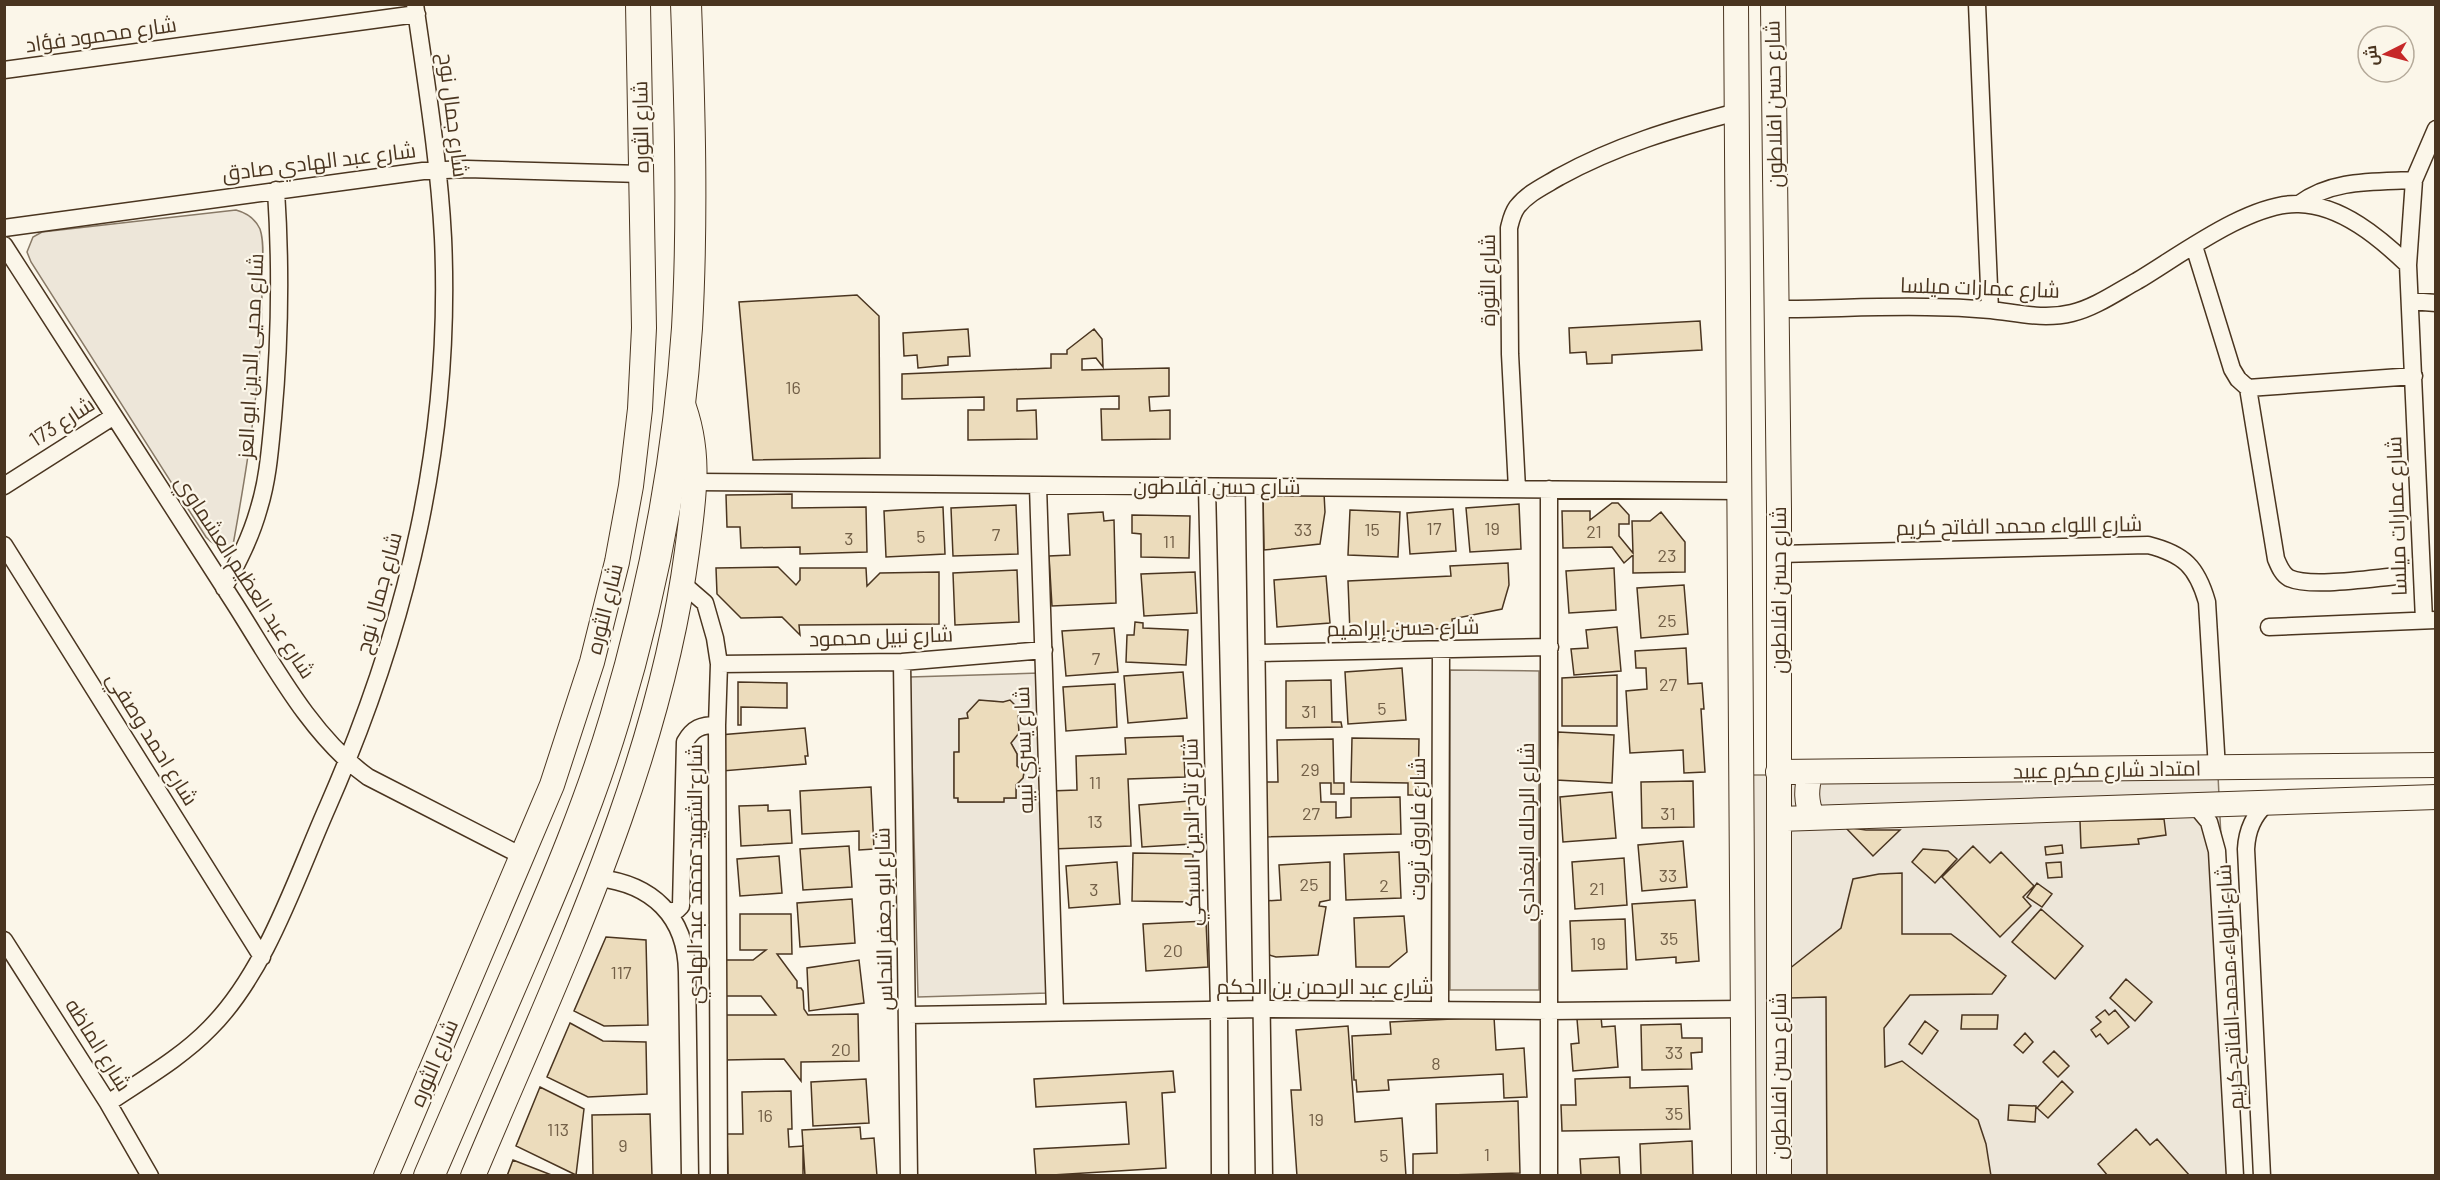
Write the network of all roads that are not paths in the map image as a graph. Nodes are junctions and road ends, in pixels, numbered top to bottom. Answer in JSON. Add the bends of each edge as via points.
{"nodes":[{"id":1,"x":638,"y":4,"type":"edge"},
{"id":2,"x":686,"y":4,"type":"edge"},
{"id":3,"x":1736,"y":4,"type":"edge"},
{"id":4,"x":1773,"y":4,"type":"edge"},
{"id":5,"x":1977,"y":4,"type":"edge"},
{"id":6,"x":416,"y":9,"type":"edge"},
{"id":7,"x":4,"y":70,"type":"edge"},
{"id":8,"x":1737,"y":112,"type":"junction"},
{"id":9,"x":2436,"y":129,"type":"edge"},
{"id":10,"x":438,"y":170,"type":"junction"},
{"id":11,"x":641,"y":174,"type":"junction"},
{"id":12,"x":2414,"y":180,"type":"junction"},
{"id":13,"x":276,"y":190,"type":"junction"},
{"id":14,"x":2299,"y":204,"type":"junction"},
{"id":15,"x":4,"y":228,"type":"edge"},
{"id":16,"x":4,"y":244,"type":"edge"},
{"id":17,"x":2194,"y":246,"type":"junction"},
{"id":18,"x":2408,"y":266,"type":"junction"},
{"id":19,"x":1738,"y":288,"type":"junction"},
{"id":20,"x":1777,"y":299,"type":"junction"},
{"id":21,"x":2409,"y":301,"type":"junction"},
{"id":22,"x":2436,"y":303,"type":"edge"},
{"id":23,"x":1990,"y":310,"type":"junction"},
{"id":24,"x":2414,"y":376,"type":"junction"},
{"id":25,"x":2248,"y":388,"type":"junction"},
{"id":26,"x":681,"y":397,"type":"junction"},
{"id":27,"x":114,"y":416,"type":"junction"},
{"id":28,"x":1779,"y":466,"type":"junction"},
{"id":29,"x":695,"y":482,"type":"junction"},
{"id":30,"x":4,"y":486,"type":"edge"},
{"id":31,"x":1038,"y":486,"type":"junction"},
{"id":32,"x":1207,"y":487,"type":"junction"},
{"id":33,"x":1254,"y":487,"type":"junction"},
{"id":34,"x":1517,"y":489,"type":"junction"},
{"id":35,"x":1549,"y":489,"type":"junction"},
{"id":36,"x":1740,"y":489,"type":"junction"},
{"id":37,"x":1779,"y":509,"type":"junction"},
{"id":38,"x":4,"y":545,"type":"edge"},
{"id":39,"x":1779,"y":554,"type":"junction"},
{"id":40,"x":2397,"y":576,"type":"dead end"},
{"id":41,"x":683,"y":584,"type":"junction"},
{"id":42,"x":224,"y":588,"type":"junction"},
{"id":43,"x":2430,"y":620,"type":"edge"},
{"id":44,"x":2269,"y":627,"type":"dead end"},
{"id":45,"x":1550,"y":647,"type":"junction"},
{"id":46,"x":1441,"y":649,"type":"junction"},
{"id":47,"x":1044,"y":650,"type":"junction"},
{"id":48,"x":1257,"y":653,"type":"junction"},
{"id":49,"x":902,"y":662,"type":"junction"},
{"id":50,"x":719,"y":664,"type":"junction"},
{"id":51,"x":717,"y":724,"type":"junction"},
{"id":52,"x":348,"y":761,"type":"junction"},
{"id":53,"x":2436,"y":765,"type":"edge"},
{"id":54,"x":2217,"y":768,"type":"junction"},
{"id":55,"x":1778,"y":772,"type":"junction"},
{"id":56,"x":1810,"y":774,"type":"junction"},
{"id":57,"x":2436,"y":797,"type":"edge"},
{"id":58,"x":2267,"y":803,"type":"junction"},
{"id":59,"x":2195,"y":805,"type":"junction"},
{"id":60,"x":1812,"y":817,"type":"junction"},
{"id":61,"x":1779,"y":819,"type":"junction"},
{"id":62,"x":522,"y":856,"type":"junction"},
{"id":63,"x":598,"y":878,"type":"junction"},
{"id":64,"x":668,"y":912,"type":"junction"},
{"id":65,"x":4,"y":940,"type":"edge"},
{"id":66,"x":262,"y":957,"type":"junction"},
{"id":67,"x":1743,"y":1008,"type":"junction"},
{"id":68,"x":1263,"y":1009,"type":"junction"},
{"id":69,"x":1440,"y":1009,"type":"junction"},
{"id":70,"x":1219,"y":1010,"type":"junction"},
{"id":71,"x":1549,"y":1011,"type":"junction"},
{"id":72,"x":1055,"y":1012,"type":"junction"},
{"id":73,"x":908,"y":1015,"type":"junction"},
{"id":74,"x":108,"y":1103,"type":"junction"},
{"id":75,"x":150,"y":1176,"type":"edge"},
{"id":76,"x":386,"y":1176,"type":"edge"},
{"id":77,"x":429,"y":1176,"type":"edge"},
{"id":78,"x":473,"y":1176,"type":"edge"},
{"id":79,"x":690,"y":1176,"type":"edge"},
{"id":80,"x":719,"y":1176,"type":"edge"},
{"id":81,"x":909,"y":1176,"type":"edge"},
{"id":82,"x":1220,"y":1176,"type":"edge"},
{"id":83,"x":1264,"y":1176,"type":"edge"},
{"id":84,"x":1549,"y":1176,"type":"edge"},
{"id":85,"x":1744,"y":1176,"type":"edge"},
{"id":86,"x":1779,"y":1176,"type":"edge"},
{"id":87,"x":2235,"y":1176,"type":"edge"},
{"id":88,"x":2262,"y":1176,"type":"edge"}],
"edges":[{"from":1,"to":11,"type":"street","name":"شارع الثوره"},
{"from":2,"to":26,"type":"highway","name":"شارع الثوره","via":[[690,224]]},
{"from":3,"to":8,"type":"street","name":"شارع حسن افلاطون"},
{"from":4,"to":20,"type":"street","name":"شارع حسن افلاطون"},
{"from":5,"to":23,"type":"street"},
{"from":6,"to":7,"type":"street","name":"شارع محمود فؤاد"},
{"from":6,"to":10,"type":"street","name":"شارع جمال نوح"},
{"from":8,"to":19,"type":"street","name":"شارع حسن افلاطون"},
{"from":8,"to":34,"type":"street","name":"شارع الثورة","via":[[1677,127],[1611,151],[1540,188],[1513,214],[1509,228],[1510,354]]},
{"from":9,"to":12,"type":"street","name":"شارع عمارات ميلسا"},
{"from":10,"to":11,"type":"street","name":"شارع عبد الهادي صادق"},
{"from":10,"to":13,"type":"street","name":"شارع عبد الهادي صادق"},
{"from":10,"to":52,"type":"street","name":"شارع جمال نوح","via":[[443,312],[433,453],[399,615]]},
{"from":11,"to":62,"type":"street","name":"شارع الثوره","via":[[644,328],[640,409],[628,505],[609,600],[583,692]]},
{"from":12,"to":14,"type":"street","name":"شارع عمارات ميلسا","via":[[2337,186],[2313,194]]},
{"from":12,"to":18,"type":"street","name":"شارع عمارات ميلسا"},
{"from":13,"to":15,"type":"street","name":"شارع عبد الهادي صادق"},
{"from":13,"to":42,"type":"street","name":"شارع محيى الدين ابو العز","via":[[279,318],[270,454],[254,524]]},
{"from":14,"to":17,"type":"street","name":"شارع عمارات ميلسا","via":[[2265,210]]},
{"from":14,"to":18,"type":"street","name":"شارع عمارات ميلسا","via":[[2347,218]]},
{"from":16,"to":27,"type":"street","name":"شارع عبد العظيم العشماوي"},
{"from":17,"to":23,"type":"street","name":"شارع عمارات ميلسا","via":[[2115,294],[2073,313],[2027,316]]},
{"from":17,"to":25,"type":"street","via":[[2232,369]]},
{"from":18,"to":21,"type":"street","name":"شارع عمارات ميلسا"},
{"from":19,"to":20,"type":"street"},
{"from":19,"to":36,"type":"street","name":"شارع حسن افلاطون"},
{"from":20,"to":23,"type":"street","name":"شارع عمارات ميلسا"},
{"from":20,"to":28,"type":"street","name":"شارع حسن افلاطون"},
{"from":21,"to":22,"type":"street"},
{"from":21,"to":24,"type":"street","name":"شارع عمارات ميلسا"},
{"from":24,"to":25,"type":"street"},
{"from":24,"to":43,"type":"street","name":"شارع عمارات ميلسا"},
{"from":25,"to":40,"type":"street","via":[[2281,571],[2290,578],[2306,581]]},
{"from":26,"to":29,"type":"street","name":"شارع الثوره","via":[[695,447]]},
{"from":26,"to":77,"type":"highway","name":"شارع الثوره","via":[[655,560],[615,720],[559,876]]},
{"from":27,"to":30,"type":"street","name":"شارع 173"},
{"from":27,"to":42,"type":"street","name":"شارع عبد العظيم العشماوي"},
{"from":28,"to":36,"type":"street"},
{"from":28,"to":37,"type":"street","name":"شارع حسن افلاطون"},
{"from":29,"to":31,"type":"street","name":"شارع حسن افلاطون"},
{"from":29,"to":41,"type":"street","name":"شارع الثوره"},
{"from":31,"to":32,"type":"street","name":"شارع حسن افلاطون"},
{"from":31,"to":47,"type":"street","name":"شارع يسري نبيه"},
{"from":32,"to":33,"type":"street","name":"شارع حسن افلاطون"},
{"from":32,"to":70,"type":"street","name":"شارع تاج الدين السبكي"},
{"from":33,"to":34,"type":"street","name":"شارع حسن افلاطون"},
{"from":33,"to":48,"type":"street"},
{"from":34,"to":35,"type":"street","name":"شارع حسن افلاطون"},
{"from":35,"to":36,"type":"street","name":"شارع حسن افلاطون"},
{"from":35,"to":45,"type":"street","name":"شارع الرحاله البغدادي"},
{"from":36,"to":37,"type":"street"},
{"from":36,"to":67,"type":"street","name":"شارع حسن افلاطون"},
{"from":37,"to":39,"type":"street","name":"شارع حسن افلاطون"},
{"from":38,"to":66,"type":"street","name":"شارع احمد وصفي"},
{"from":39,"to":54,"type":"street","name":"شارع اللواء محمد الفاتح كريم","via":[[2148,545],[2169,550],[2188,563],[2201,581],[2207,602]]},
{"from":39,"to":55,"type":"street","name":"شارع حسن افلاطون"},
{"from":41,"to":50,"type":"street","name":"شارع الشهيد محمد عبد الهادي","via":[[705,603]]},
{"from":41,"to":63,"type":"street","name":"شارع الثوره","via":[[651,723]]},
{"from":42,"to":52,"type":"street","name":"شارع عبد العظيم العشماوي","via":[[310,719]]},
{"from":43,"to":44,"type":"street"},
{"from":45,"to":46,"type":"street","name":"شارع حسن إبراهيم"},
{"from":45,"to":71,"type":"street","name":"شارع الرحاله البغدادي"},
{"from":46,"to":48,"type":"street","name":"شارع حسن إبراهيم"},
{"from":46,"to":69,"type":"street","name":"شارع فاروق ثروت"},
{"from":47,"to":49,"type":"street","name":"شارع نبيل محمود"},
{"from":47,"to":72,"type":"street","name":"شارع يسري نبيه"},
{"from":48,"to":68,"type":"street"},
{"from":49,"to":50,"type":"street","name":"شارع نبيل محمود"},
{"from":49,"to":73,"type":"street","name":"شارع ابو جعفر النحاس"},
{"from":50,"to":51,"type":"street","name":"شارع الشهيد محمد عبد الهادي"},
{"from":51,"to":64,"type":"street","via":[[697,728],[685,742],[681,906]]},
{"from":51,"to":80,"type":"street","name":"شارع الشهيد محمد عبد الهادي"},
{"from":52,"to":62,"type":"street","name":"شارع عبد العظيم العشماوي","via":[[368,777]]},
{"from":52,"to":66,"type":"street","name":"شارع جمال نوح"},
{"from":53,"to":54,"type":"street","name":"امتداد شارع مكرم عبيد"},
{"from":54,"to":56,"type":"street","name":"امتداد شارع مكرم عبيد"},
{"from":55,"to":56,"type":"street","name":"امتداد شارع مكرم عبيد"},
{"from":55,"to":61,"type":"street","name":"شارع حسن افلاطون"},
{"from":56,"to":60,"type":"street","via":[[1806,788]]},
{"from":57,"to":58,"type":"street","name":"امتداد شارع مكرم عبيد"},
{"from":58,"to":59,"type":"street","name":"امتداد شارع مكرم عبيد"},
{"from":58,"to":88,"type":"street","name":"شارع اللواء محمد الفاتح كريم","via":[[2248,829],[2246,849]]},
{"from":59,"to":60,"type":"street","name":"امتداد شارع مكرم عبيد"},
{"from":59,"to":87,"type":"street","name":"شارع اللواء محمد الفاتح كريم","via":[[2208,822],[2217,851]]},
{"from":60,"to":61,"type":"street","name":"امتداد شارع مكرم عبيد"},
{"from":61,"to":86,"type":"street","name":"شارع حسن افلاطون"},
{"from":62,"to":76,"type":"street","name":"شارع الثوره"},
{"from":63,"to":64,"type":"street","name":"شارع الشهيد محمد عبد الهادي","via":[[637,888]]},
{"from":63,"to":78,"type":"street","name":"شارع الثوره"},
{"from":64,"to":79,"type":"street","name":"شارع الشهيد محمد عبد الهادي","via":[[681,934],[687,959]]},
{"from":65,"to":74,"type":"street","name":"شارع الماظه"},
{"from":66,"to":74,"type":"street","name":"شارع جمال نوح","via":[[239,994],[201,1037]]},
{"from":67,"to":71,"type":"street","name":"شارع عبد الرحمن بن الحكم"},
{"from":67,"to":85,"type":"street","name":"شارع حسن افلاطون"},
{"from":68,"to":69,"type":"street","name":"شارع عبد الرحمن بن الحكم"},
{"from":68,"to":70,"type":"street","name":"شارع عبد الرحمن بن الحكم"},
{"from":68,"to":83,"type":"street"},
{"from":69,"to":71,"type":"street","name":"شارع عبد الرحمن بن الحكم"},
{"from":70,"to":72,"type":"street","name":"شارع عبد الرحمن بن الحكم"},
{"from":70,"to":82,"type":"street","name":"شارع تاج الدين السبكي"},
{"from":71,"to":84,"type":"street","name":"شارع الرحاله البغدادي"},
{"from":72,"to":73,"type":"street","name":"شارع عبد الرحمن بن الحكم"},
{"from":73,"to":81,"type":"street","name":"شارع ابو جعفر النحاس"},
{"from":74,"to":75,"type":"street","name":"شارع الماظه"}]}
